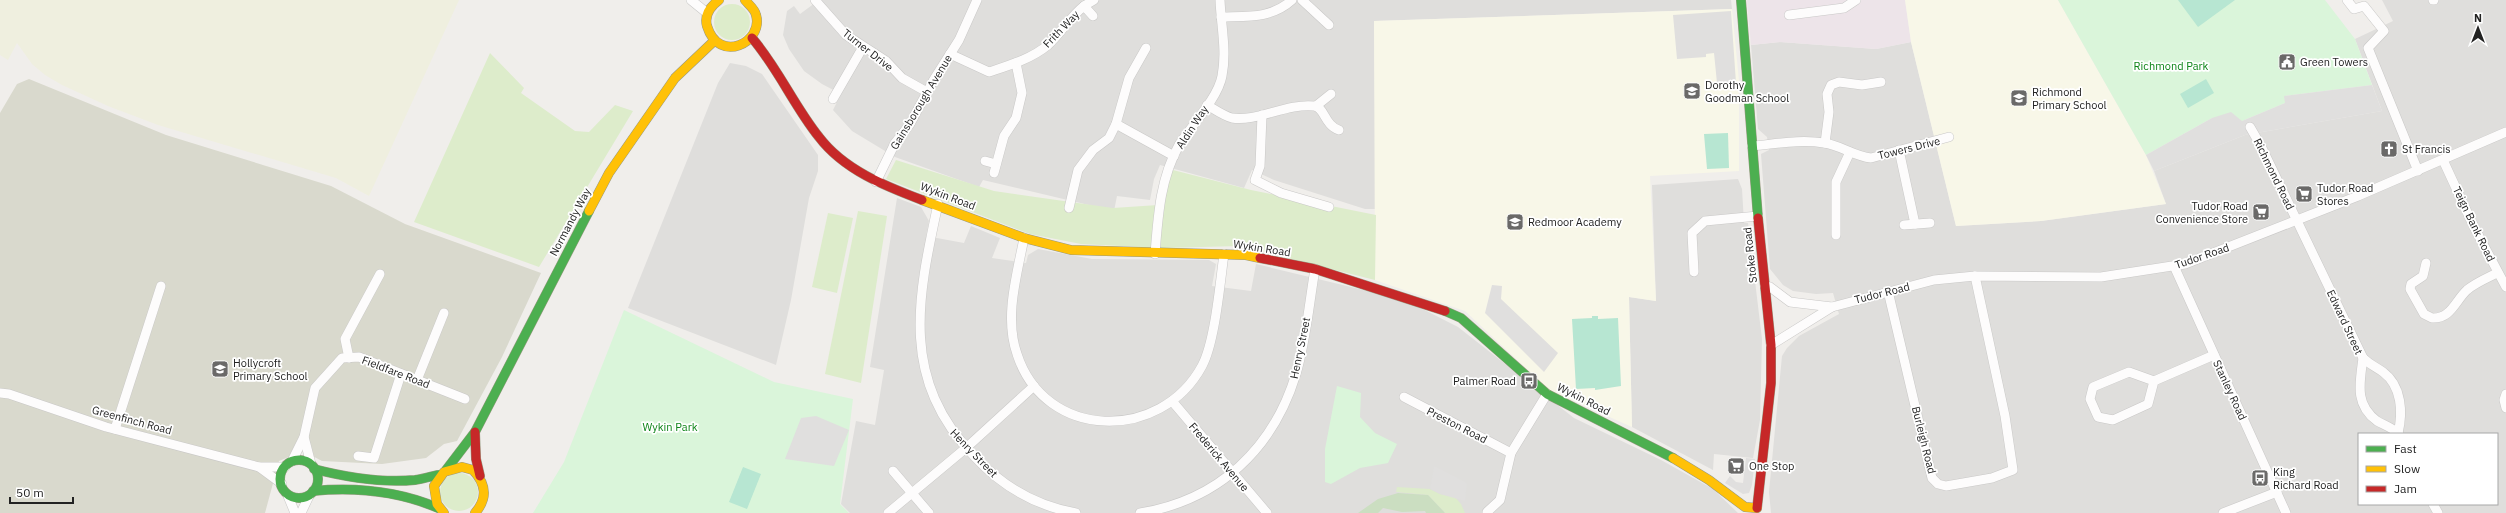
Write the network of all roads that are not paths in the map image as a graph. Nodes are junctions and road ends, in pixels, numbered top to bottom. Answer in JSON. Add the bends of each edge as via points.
{"nodes":[{"id":1,"x":691,"y":0,"type":"edge"},
{"id":2,"x":719,"y":0,"type":"edge"},
{"id":3,"x":815,"y":0,"type":"edge"},
{"id":4,"x":977,"y":0,"type":"edge"},
{"id":5,"x":1094,"y":0,"type":"edge"},
{"id":6,"x":1220,"y":0,"type":"edge"},
{"id":7,"x":1292,"y":0,"type":"edge"},
{"id":8,"x":1302,"y":0,"type":"edge"},
{"id":9,"x":1741,"y":0,"type":"edge"},
{"id":10,"x":1856,"y":0,"type":"edge"},
{"id":11,"x":2347,"y":0,"type":"edge"},
{"id":12,"x":751,"y":2,"type":"edge"},
{"id":13,"x":1084,"y":6,"type":"junction"},
{"id":14,"x":708,"y":13,"type":"junction"},
{"id":15,"x":1789,"y":15,"type":"dead end"},
{"id":16,"x":1093,"y":16,"type":"dead end"},
{"id":17,"x":1220,"y":17,"type":"junction"},
{"id":18,"x":1328,"y":25,"type":"dead end"},
{"id":19,"x":752,"y":38,"type":"junction"},
{"id":20,"x":714,"y":41,"type":"junction"},
{"id":21,"x":863,"y":47,"type":"junction"},
{"id":22,"x":1146,"y":48,"type":"dead end"},
{"id":23,"x":950,"y":54,"type":"junction"},
{"id":24,"x":1016,"y":63,"type":"junction"},
{"id":25,"x":1881,"y":82,"type":"dead end"},
{"id":26,"x":927,"y":92,"type":"junction"},
{"id":27,"x":1331,"y":94,"type":"dead end"},
{"id":28,"x":833,"y":99,"type":"dead end"},
{"id":29,"x":1207,"y":105,"type":"junction"},
{"id":30,"x":1316,"y":106,"type":"junction"},
{"id":31,"x":1262,"y":115,"type":"junction"},
{"id":32,"x":1116,"y":124,"type":"junction"},
{"id":33,"x":2250,"y":127,"type":"dead end"},
{"id":34,"x":1339,"y":130,"type":"dead end"},
{"id":35,"x":2506,"y":132,"type":"edge"},
{"id":36,"x":1949,"y":137,"type":"dead end"},
{"id":37,"x":1825,"y":143,"type":"junction"},
{"id":38,"x":1752,"y":146,"type":"junction"},
{"id":39,"x":1900,"y":150,"type":"junction"},
{"id":40,"x":1850,"y":152,"type":"junction"},
{"id":41,"x":1174,"y":156,"type":"junction"},
{"id":42,"x":2443,"y":160,"type":"junction"},
{"id":43,"x":985,"y":161,"type":"dead end"},
{"id":44,"x":2418,"y":171,"type":"junction"},
{"id":45,"x":876,"y":182,"type":"junction"},
{"id":46,"x":938,"y":204,"type":"junction"},
{"id":47,"x":1330,"y":207,"type":"dead end"},
{"id":48,"x":1069,"y":208,"type":"dead end"},
{"id":49,"x":1758,"y":216,"type":"junction"},
{"id":50,"x":2297,"y":221,"type":"junction"},
{"id":51,"x":1930,"y":223,"type":"dead end"},
{"id":52,"x":1915,"y":224,"type":"junction"},
{"id":53,"x":1904,"y":225,"type":"dead end"},
{"id":54,"x":1836,"y":235,"type":"dead end"},
{"id":55,"x":1024,"y":238,"type":"junction"},
{"id":56,"x":1155,"y":254,"type":"junction"},
{"id":57,"x":1224,"y":254,"type":"junction"},
{"id":58,"x":2426,"y":263,"type":"dead end"},
{"id":59,"x":2174,"y":266,"type":"junction"},
{"id":60,"x":1314,"y":270,"type":"junction"},
{"id":61,"x":1694,"y":272,"type":"dead end"},
{"id":62,"x":2497,"y":273,"type":"junction"},
{"id":63,"x":380,"y":274,"type":"dead end"},
{"id":64,"x":1975,"y":276,"type":"junction"},
{"id":65,"x":161,"y":286,"type":"dead end"},
{"id":66,"x":1765,"y":286,"type":"junction"},
{"id":67,"x":2506,"y":287,"type":"edge"},
{"id":68,"x":1888,"y":291,"type":"junction"},
{"id":69,"x":1832,"y":307,"type":"junction"},
{"id":70,"x":444,"y":313,"type":"dead end"},
{"id":71,"x":1771,"y":345,"type":"junction"},
{"id":72,"x":2214,"y":355,"type":"junction"},
{"id":73,"x":349,"y":358,"type":"junction"},
{"id":74,"x":2363,"y":358,"type":"junction"},
{"id":75,"x":401,"y":374,"type":"junction"},
{"id":76,"x":417,"y":380,"type":"junction"},
{"id":77,"x":2154,"y":381,"type":"junction"},
{"id":78,"x":1034,"y":386,"type":"junction"},
{"id":79,"x":0,"y":393,"type":"edge"},
{"id":80,"x":1547,"y":394,"type":"junction"},
{"id":81,"x":2506,"y":394,"type":"edge"},
{"id":82,"x":1404,"y":397,"type":"dead end"},
{"id":83,"x":465,"y":399,"type":"dead end"},
{"id":84,"x":1172,"y":401,"type":"junction"},
{"id":85,"x":2506,"y":408,"type":"edge"},
{"id":86,"x":115,"y":429,"type":"junction"},
{"id":87,"x":475,"y":432,"type":"junction"},
{"id":88,"x":2396,"y":433,"type":"edge"},
{"id":89,"x":2398,"y":433,"type":"edge"},
{"id":90,"x":304,"y":437,"type":"junction"},
{"id":91,"x":966,"y":448,"type":"junction"},
{"id":92,"x":1511,"y":452,"type":"junction"},
{"id":93,"x":358,"y":456,"type":"dead end"},
{"id":94,"x":289,"y":464,"type":"junction"},
{"id":95,"x":259,"y":467,"type":"junction"},
{"id":96,"x":313,"y":467,"type":"junction"},
{"id":97,"x":893,"y":471,"type":"dead end"},
{"id":98,"x":442,"y":473,"type":"junction"},
{"id":99,"x":1234,"y":474,"type":"junction"},
{"id":100,"x":480,"y":476,"type":"junction"},
{"id":101,"x":282,"y":484,"type":"junction"},
{"id":102,"x":911,"y":492,"type":"junction"},
{"id":103,"x":2277,"y":492,"type":"junction"},
{"id":104,"x":311,"y":493,"type":"junction"},
{"id":105,"x":288,"y":496,"type":"junction"},
{"id":106,"x":441,"y":510,"type":"edge"},
{"id":107,"x":1758,"y":510,"type":"edge"},
{"id":108,"x":478,"y":511,"type":"edge"},
{"id":109,"x":295,"y":513,"type":"edge"},
{"id":110,"x":301,"y":513,"type":"edge"},
{"id":111,"x":888,"y":513,"type":"edge"},
{"id":112,"x":929,"y":513,"type":"edge"},
{"id":113,"x":1076,"y":513,"type":"edge"},
{"id":114,"x":1140,"y":513,"type":"edge"},
{"id":115,"x":1267,"y":513,"type":"edge"},
{"id":116,"x":1487,"y":513,"type":"edge"},
{"id":117,"x":2223,"y":513,"type":"edge"},
{"id":118,"x":2286,"y":513,"type":"edge"}],
"edges":[{"from":1,"to":14,"type":"street"},
{"from":2,"to":14,"type":"street"},
{"from":3,"to":21,"type":"street","name":"Turner Drive","via":[[846,35]]},
{"from":4,"to":23,"type":"street","name":"Gainsborough Avenue"},
{"from":5,"to":13,"type":"street","name":"Frith Way"},
{"from":6,"to":17,"type":"street","name":"Aldin Way"},
{"from":7,"to":17,"type":"street","via":[[1283,8],[1266,15]]},
{"from":8,"to":18,"type":"street"},
{"from":9,"to":38,"type":"street","name":"Stoke Road"},
{"from":10,"to":15,"type":"street","via":[[1844,8]]},
{"from":11,"to":44,"type":"street","via":[[2354,9],[2364,6],[2384,31],[2368,48]]},
{"from":12,"to":19,"type":"street","via":[[758,22]]},
{"from":13,"to":16,"type":"street","name":"Frith Way"},
{"from":13,"to":24,"type":"street","name":"Frith Way","via":[[1071,16],[1049,44]]},
{"from":14,"to":20,"type":"street","via":[[706,28]]},
{"from":17,"to":29,"type":"street","name":"Aldin Way","via":[[1224,44],[1222,77]]},
{"from":19,"to":20,"type":"street","via":[[738,47],[721,46]]},
{"from":19,"to":45,"type":"street","name":"Wykin Road","via":[[819,138],[837,156]]},
{"from":20,"to":87,"type":"street","name":"Normandy Way","via":[[675,78],[609,173]]},
{"from":21,"to":26,"type":"street","name":"Turner Drive","via":[[886,61],[902,78]]},
{"from":21,"to":28,"type":"street"},
{"from":22,"to":32,"type":"street","via":[[1129,78]]},
{"from":23,"to":24,"type":"street","name":"Frith Way","via":[[989,72]]},
{"from":23,"to":26,"type":"street","name":"Gainsborough Avenue"},
{"from":24,"to":43,"type":"street","via":[[1022,93],[1016,118],[1004,136],[995,168]]},
{"from":25,"to":37,"type":"street","via":[[1862,85],[1839,82],[1831,85],[1827,94],[1829,112]]},
{"from":26,"to":45,"type":"street","name":"Gainsborough Avenue","via":[[910,124],[895,143]]},
{"from":27,"to":30,"type":"street"},
{"from":29,"to":31,"type":"street","via":[[1232,118]]},
{"from":29,"to":41,"type":"street","name":"Aldin Way"},
{"from":30,"to":31,"type":"street","via":[[1296,106]]},
{"from":30,"to":34,"type":"street","via":[[1322,110],[1329,126]]},
{"from":31,"to":47,"type":"street","via":[[1260,166],[1255,180],[1281,193]]},
{"from":32,"to":41,"type":"street"},
{"from":32,"to":48,"type":"street","via":[[1109,138],[1093,150],[1078,170]]},
{"from":33,"to":50,"type":"street","name":"Richmond Road"},
{"from":35,"to":42,"type":"street","name":"Tudor Road"},
{"from":36,"to":39,"type":"street","name":"Towers Drive"},
{"from":37,"to":38,"type":"street","name":"Towers Drive","via":[[1802,141]]},
{"from":37,"to":40,"type":"street","name":"Towers Drive"},
{"from":38,"to":49,"type":"street","name":"Stoke Road"},
{"from":39,"to":40,"type":"street","name":"Towers Drive","via":[[1871,158]]},
{"from":39,"to":52,"type":"street"},
{"from":40,"to":54,"type":"street","via":[[1836,182]]},
{"from":41,"to":56,"type":"street","name":"Aldin Way","via":[[1158,205]]},
{"from":42,"to":44,"type":"street","name":"Tudor Road"},
{"from":42,"to":62,"type":"street","name":"Teign Bank Road"},
{"from":44,"to":50,"type":"street","name":"Tudor Road"},
{"from":45,"to":46,"type":"street","name":"Wykin Road"},
{"from":46,"to":55,"type":"street","name":"Wykin Road"},
{"from":46,"to":91,"type":"street","name":"Henry Street","via":[[921,301],[919,328],[922,357],[939,411],[951,431]]},
{"from":49,"to":61,"type":"street","via":[[1705,221],[1701,224],[1692,233]]},
{"from":49,"to":66,"type":"street","name":"Stoke Road"},
{"from":50,"to":59,"type":"street","name":"Tudor Road"},
{"from":50,"to":74,"type":"street","name":"Edward Street"},
{"from":51,"to":52,"type":"street"},
{"from":52,"to":53,"type":"street"},
{"from":55,"to":56,"type":"street","name":"Wykin Road","via":[[1071,250]]},
{"from":55,"to":78,"type":"street","via":[[1012,306],[1012,338],[1023,369]]},
{"from":56,"to":57,"type":"street","name":"Wykin Road"},
{"from":57,"to":60,"type":"street","name":"Wykin Road","via":[[1246,255]]},
{"from":57,"to":84,"type":"street","via":[[1213,329],[1202,366],[1189,385]]},
{"from":58,"to":62,"type":"street","via":[[2423,276],[2411,284],[2410,289],[2424,314],[2432,318],[2446,315],[2466,291]]},
{"from":59,"to":64,"type":"street","name":"Tudor Road","via":[[2101,277]]},
{"from":59,"to":72,"type":"street","name":"Stanley Road"},
{"from":60,"to":80,"type":"street","name":"Wykin Road","via":[[1369,284],[1461,318]]},
{"from":60,"to":99,"type":"street","name":"Henry Street","via":[[1296,374],[1276,423]]},
{"from":62,"to":67,"type":"street","name":"Teign Bank Road"},
{"from":63,"to":73,"type":"street","via":[[345,339]]},
{"from":64,"to":68,"type":"street","name":"Tudor Road","via":[[1934,280]]},
{"from":64,"to":68,"type":"street","name":"Burleigh Road","via":[[2005,416],[2013,470],[1992,478],[1946,486],[1938,484],[1932,478]]},
{"from":65,"to":86,"type":"street"},
{"from":66,"to":69,"type":"street","name":"Tudor Road","via":[[1790,302]]},
{"from":66,"to":71,"type":"street","name":"Stoke Road"},
{"from":68,"to":69,"type":"street","name":"Tudor Road"},
{"from":69,"to":71,"type":"street","name":"Tudor Road"},
{"from":70,"to":76,"type":"street"},
{"from":71,"to":107,"type":"street","name":"Stoke Road","via":[[1771,383]]},
{"from":72,"to":77,"type":"street"},
{"from":72,"to":103,"type":"street","name":"Stanley Road"},
{"from":73,"to":75,"type":"street","name":"Fieldfare Road","via":[[358,357]]},
{"from":73,"to":90,"type":"street","name":"Fieldfare Road","via":[[342,358],[315,388]]},
{"from":74,"to":88,"type":"street","name":"Edward Street","via":[[2358,386],[2362,402],[2371,416]]},
{"from":74,"to":89,"type":"street","via":[[2383,372],[2394,386],[2400,406]]},
{"from":75,"to":76,"type":"street","name":"Fieldfare Road"},
{"from":75,"to":93,"type":"street","via":[[374,458]]},
{"from":76,"to":83,"type":"street","name":"Fieldfare Road"},
{"from":77,"to":77,"type":"street","via":[[2129,372],[2093,387],[2090,399],[2098,417],[2113,420],[2148,404]]},
{"from":78,"to":84,"type":"street","via":[[1067,413],[1100,423],[1141,418]]},
{"from":78,"to":91,"type":"street"},
{"from":79,"to":86,"type":"street","name":"Greenfinch Road"},
{"from":80,"to":92,"type":"street"},
{"from":80,"to":107,"type":"street","name":"Wykin Road","via":[[1657,448],[1709,480],[1745,507]]},
{"from":81,"to":85,"type":"street"},
{"from":82,"to":92,"type":"street","name":"Preston Road"},
{"from":84,"to":99,"type":"street","name":"Frederick Avenue"},
{"from":86,"to":95,"type":"street","name":"Greenfinch Road"},
{"from":87,"to":98,"type":"street","name":"Normandy Way"},
{"from":87,"to":100,"type":"street","name":"Normandy Way","via":[[476,459]]},
{"from":90,"to":94,"type":"street","name":"Fieldfare Road"},
{"from":90,"to":96,"type":"street","name":"Fieldfare Road"},
{"from":91,"to":102,"type":"street"},
{"from":91,"to":113,"type":"street","name":"Henry Street","via":[[996,477],[1025,497],[1057,510]]},
{"from":92,"to":116,"type":"street","via":[[1500,500]]},
{"from":94,"to":95,"type":"street","name":"Greenfinch Road"},
{"from":94,"to":96,"type":"street","via":[[302,460]]},
{"from":94,"to":101,"type":"street"},
{"from":95,"to":101,"type":"street","name":"Greenfinch Road"},
{"from":96,"to":98,"type":"street","via":[[328,472],[414,480]]},
{"from":96,"to":104,"type":"street","via":[[316,480]]},
{"from":97,"to":102,"type":"street"},
{"from":98,"to":100,"type":"street","via":[[464,466]]},
{"from":98,"to":106,"type":"street","via":[[433,492]]},
{"from":99,"to":114,"type":"street","name":"Henry Street","via":[[1217,485],[1163,509]]},
{"from":99,"to":115,"type":"street","name":"Frederick Avenue"},
{"from":100,"to":108,"type":"street","name":"Normandy Way","via":[[486,492]]},
{"from":101,"to":105,"type":"street"},
{"from":102,"to":111,"type":"street"},
{"from":102,"to":112,"type":"street"},
{"from":103,"to":117,"type":"street"},
{"from":103,"to":118,"type":"street","name":"Stanley Road"},
{"from":104,"to":105,"type":"street","via":[[299,499]]},
{"from":104,"to":106,"type":"street","via":[[343,490],[399,495],[417,499]]},
{"from":104,"to":110,"type":"street"},
{"from":105,"to":109,"type":"street"}]}
